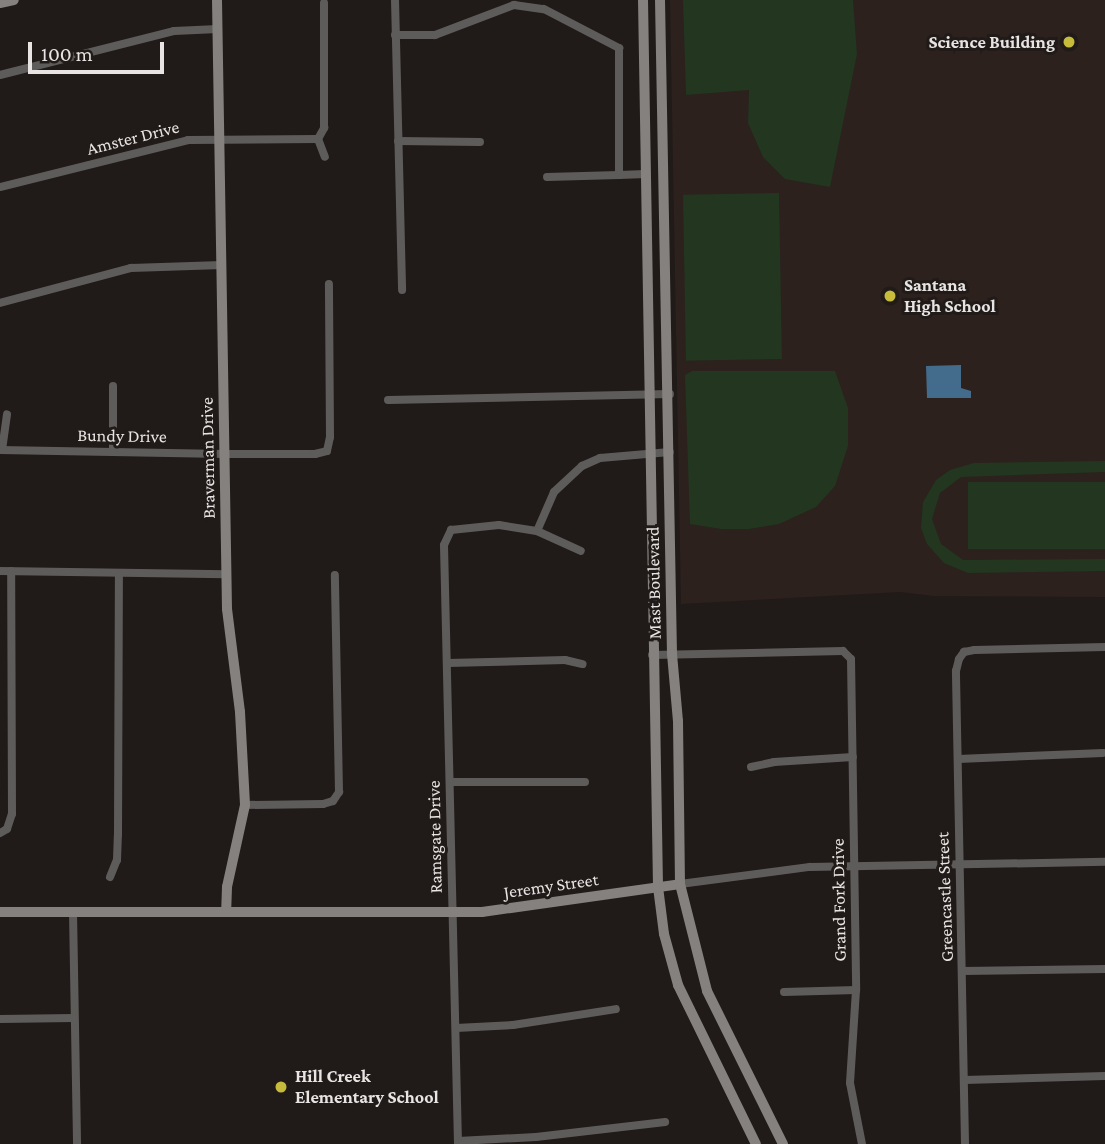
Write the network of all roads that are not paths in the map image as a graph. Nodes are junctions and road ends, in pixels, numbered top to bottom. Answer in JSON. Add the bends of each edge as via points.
{"nodes":[{"id":1,"x":14,"y":0,"type":"edge"},
{"id":2,"x":217,"y":0,"type":"edge"},
{"id":3,"x":395,"y":0,"type":"edge"},
{"id":4,"x":643,"y":0,"type":"edge"},
{"id":5,"x":660,"y":0,"type":"edge"},
{"id":6,"x":324,"y":2,"type":"dead end"},
{"id":7,"x":0,"y":3,"type":"edge"},
{"id":8,"x":218,"y":29,"type":"junction"},
{"id":9,"x":396,"y":35,"type":"junction"},
{"id":10,"x":0,"y":75,"type":"edge"},
{"id":11,"x":221,"y":139,"type":"junction"},
{"id":12,"x":318,"y":139,"type":"junction"},
{"id":13,"x":398,"y":141,"type":"junction"},
{"id":14,"x":480,"y":142,"type":"dead end"},
{"id":15,"x":325,"y":157,"type":"dead end"},
{"id":16,"x":646,"y":174,"type":"junction"},
{"id":17,"x":619,"y":175,"type":"junction"},
{"id":18,"x":547,"y":177,"type":"dead end"},
{"id":19,"x":0,"y":187,"type":"edge"},
{"id":20,"x":222,"y":265,"type":"junction"},
{"id":21,"x":329,"y":284,"type":"dead end"},
{"id":22,"x":402,"y":290,"type":"dead end"},
{"id":23,"x":0,"y":303,"type":"edge"},
{"id":24,"x":113,"y":386,"type":"dead end"},
{"id":25,"x":670,"y":394,"type":"junction"},
{"id":26,"x":650,"y":395,"type":"junction"},
{"id":27,"x":388,"y":400,"type":"dead end"},
{"id":28,"x":7,"y":414,"type":"dead end"},
{"id":29,"x":1,"y":450,"type":"edge"},
{"id":30,"x":113,"y":452,"type":"junction"},
{"id":31,"x":670,"y":452,"type":"junction"},
{"id":32,"x":225,"y":454,"type":"junction"},
{"id":33,"x":650,"y":454,"type":"junction"},
{"id":34,"x":537,"y":531,"type":"junction"},
{"id":35,"x":581,"y":551,"type":"dead end"},
{"id":36,"x":0,"y":570,"type":"edge"},
{"id":37,"x":11,"y":571,"type":"junction"},
{"id":38,"x":119,"y":573,"type":"junction"},
{"id":39,"x":228,"y":574,"type":"junction"},
{"id":40,"x":335,"y":575,"type":"dead end"},
{"id":41,"x":1105,"y":647,"type":"edge"},
{"id":42,"x":672,"y":654,"type":"junction"},
{"id":43,"x":652,"y":655,"type":"junction"},
{"id":44,"x":448,"y":663,"type":"junction"},
{"id":45,"x":583,"y":664,"type":"dead end"},
{"id":46,"x":1103,"y":753,"type":"dead end"},
{"id":47,"x":853,"y":757,"type":"junction"},
{"id":48,"x":958,"y":759,"type":"junction"},
{"id":49,"x":751,"y":767,"type":"dead end"},
{"id":50,"x":450,"y":782,"type":"junction"},
{"id":51,"x":585,"y":782,"type":"dead end"},
{"id":52,"x":245,"y":805,"type":"junction"},
{"id":53,"x":0,"y":833,"type":"edge"},
{"id":54,"x":1105,"y":862,"type":"edge"},
{"id":55,"x":959,"y":864,"type":"junction"},
{"id":56,"x":854,"y":865,"type":"junction"},
{"id":57,"x":110,"y":877,"type":"dead end"},
{"id":58,"x":680,"y":884,"type":"junction"},
{"id":59,"x":658,"y":887,"type":"junction"},
{"id":60,"x":0,"y":912,"type":"edge"},
{"id":61,"x":73,"y":912,"type":"junction"},
{"id":62,"x":226,"y":912,"type":"junction"},
{"id":63,"x":453,"y":913,"type":"junction"},
{"id":64,"x":1105,"y":969,"type":"edge"},
{"id":65,"x":962,"y":971,"type":"junction"},
{"id":66,"x":856,"y":990,"type":"junction"},
{"id":67,"x":783,"y":992,"type":"dead end"},
{"id":68,"x":616,"y":1009,"type":"dead end"},
{"id":69,"x":74,"y":1018,"type":"junction"},
{"id":70,"x":0,"y":1019,"type":"edge"},
{"id":71,"x":456,"y":1028,"type":"junction"},
{"id":72,"x":1105,"y":1076,"type":"edge"},
{"id":73,"x":964,"y":1080,"type":"junction"},
{"id":74,"x":665,"y":1122,"type":"dead end"},
{"id":75,"x":458,"y":1142,"type":"edge"},
{"id":76,"x":77,"y":1144,"type":"edge"},
{"id":77,"x":756,"y":1144,"type":"edge"},
{"id":78,"x":783,"y":1144,"type":"edge"},
{"id":79,"x":862,"y":1144,"type":"edge"},
{"id":80,"x":965,"y":1144,"type":"edge"}],
"edges":[{"from":1,"to":7,"type":"street"},
{"from":2,"to":8,"type":"street","name":"Braverman Drive"},
{"from":3,"to":9,"type":"street"},
{"from":4,"to":16,"type":"street","name":"Mast Boulevard"},
{"from":5,"to":25,"type":"street","name":"Mast Boulevard"},
{"from":6,"to":12,"type":"street","via":[[324,128]]},
{"from":8,"to":10,"type":"street","via":[[174,31]]},
{"from":8,"to":11,"type":"street","name":"Braverman Drive"},
{"from":9,"to":13,"type":"street"},
{"from":9,"to":17,"type":"street","via":[[435,35],[514,5],[544,9],[619,48]]},
{"from":11,"to":12,"type":"street","name":"Amster Drive"},
{"from":11,"to":19,"type":"street","name":"Amster Drive","via":[[188,139]]},
{"from":11,"to":20,"type":"street","name":"Braverman Drive"},
{"from":12,"to":15,"type":"street"},
{"from":13,"to":14,"type":"street"},
{"from":13,"to":22,"type":"street"},
{"from":16,"to":17,"type":"street"},
{"from":16,"to":26,"type":"street","name":"Mast Boulevard"},
{"from":17,"to":18,"type":"street"},
{"from":20,"to":23,"type":"street","via":[[131,268]]},
{"from":20,"to":32,"type":"street","name":"Braverman Drive"},
{"from":21,"to":32,"type":"street","name":"Bundy Drive","via":[[327,451]]},
{"from":24,"to":30,"type":"street"},
{"from":25,"to":26,"type":"street"},
{"from":25,"to":31,"type":"street","name":"Mast Boulevard"},
{"from":26,"to":27,"type":"street"},
{"from":26,"to":33,"type":"street","name":"Mast Boulevard"},
{"from":28,"to":29,"type":"street"},
{"from":29,"to":30,"type":"street","name":"Bundy Drive"},
{"from":30,"to":32,"type":"street","name":"Bundy Drive"},
{"from":31,"to":33,"type":"street"},
{"from":31,"to":42,"type":"street","name":"Mast Boulevard"},
{"from":32,"to":39,"type":"street","name":"Braverman Drive"},
{"from":33,"to":34,"type":"street","via":[[600,458],[574,472],[549,500]]},
{"from":33,"to":43,"type":"street","name":"Mast Boulevard"},
{"from":34,"to":35,"type":"street"},
{"from":34,"to":44,"type":"street","name":"Ramsgate Drive","via":[[491,525],[451,530],[444,545]]},
{"from":36,"to":37,"type":"street"},
{"from":37,"to":38,"type":"street"},
{"from":37,"to":53,"type":"street","via":[[12,814],[7,829]]},
{"from":38,"to":39,"type":"street"},
{"from":38,"to":57,"type":"street","via":[[118,835],[117,860]]},
{"from":39,"to":52,"type":"street","name":"Braverman Drive"},
{"from":40,"to":52,"type":"street","via":[[339,792],[333,801],[323,804]]},
{"from":41,"to":48,"type":"street","name":"Greencastle Street","via":[[964,652],[956,671]]},
{"from":42,"to":43,"type":"street"},
{"from":42,"to":47,"type":"street","name":"Grand Fork Drive","via":[[842,651],[852,669]]},
{"from":42,"to":58,"type":"street","name":"Mast Boulevard","via":[[678,721]]},
{"from":43,"to":59,"type":"street","name":"Mast Boulevard"},
{"from":44,"to":45,"type":"street","via":[[565,660]]},
{"from":44,"to":50,"type":"street","name":"Ramsgate Drive"},
{"from":46,"to":48,"type":"street"},
{"from":47,"to":49,"type":"street"},
{"from":47,"to":56,"type":"street","name":"Grand Fork Drive"},
{"from":48,"to":55,"type":"street","name":"Greencastle Street"},
{"from":50,"to":51,"type":"street"},
{"from":50,"to":63,"type":"street","name":"Ramsgate Drive"},
{"from":52,"to":62,"type":"street","name":"Braverman Drive"},
{"from":54,"to":55,"type":"street","name":"Jeremy Street"},
{"from":55,"to":56,"type":"street","name":"Jeremy Street"},
{"from":55,"to":65,"type":"street","name":"Greencastle Street"},
{"from":56,"to":58,"type":"street","name":"Jeremy Street"},
{"from":56,"to":66,"type":"street","name":"Grand Fork Drive"},
{"from":58,"to":59,"type":"street","name":"Jeremy Street"},
{"from":58,"to":78,"type":"street","name":"Mast Boulevard","via":[[706,991]]},
{"from":59,"to":63,"type":"street","name":"Jeremy Street","via":[[502,911]]},
{"from":59,"to":77,"type":"street","name":"Mast Boulevard","via":[[664,934],[678,985]]},
{"from":60,"to":61,"type":"street","name":"Jeremy Street"},
{"from":61,"to":62,"type":"street","name":"Jeremy Street"},
{"from":61,"to":69,"type":"street"},
{"from":62,"to":63,"type":"street","name":"Jeremy Street"},
{"from":63,"to":71,"type":"street","name":"Ramsgate Drive"},
{"from":64,"to":65,"type":"street"},
{"from":65,"to":73,"type":"street","name":"Greencastle Street"},
{"from":66,"to":67,"type":"street"},
{"from":66,"to":79,"type":"street","name":"Grand Fork Drive","via":[[850,1083]]},
{"from":68,"to":71,"type":"street","via":[[513,1025]]},
{"from":69,"to":70,"type":"street"},
{"from":69,"to":76,"type":"street"},
{"from":71,"to":75,"type":"street","name":"Ramsgate Drive"},
{"from":72,"to":73,"type":"street"},
{"from":73,"to":80,"type":"street","name":"Greencastle Street"},
{"from":74,"to":75,"type":"street"}]}
